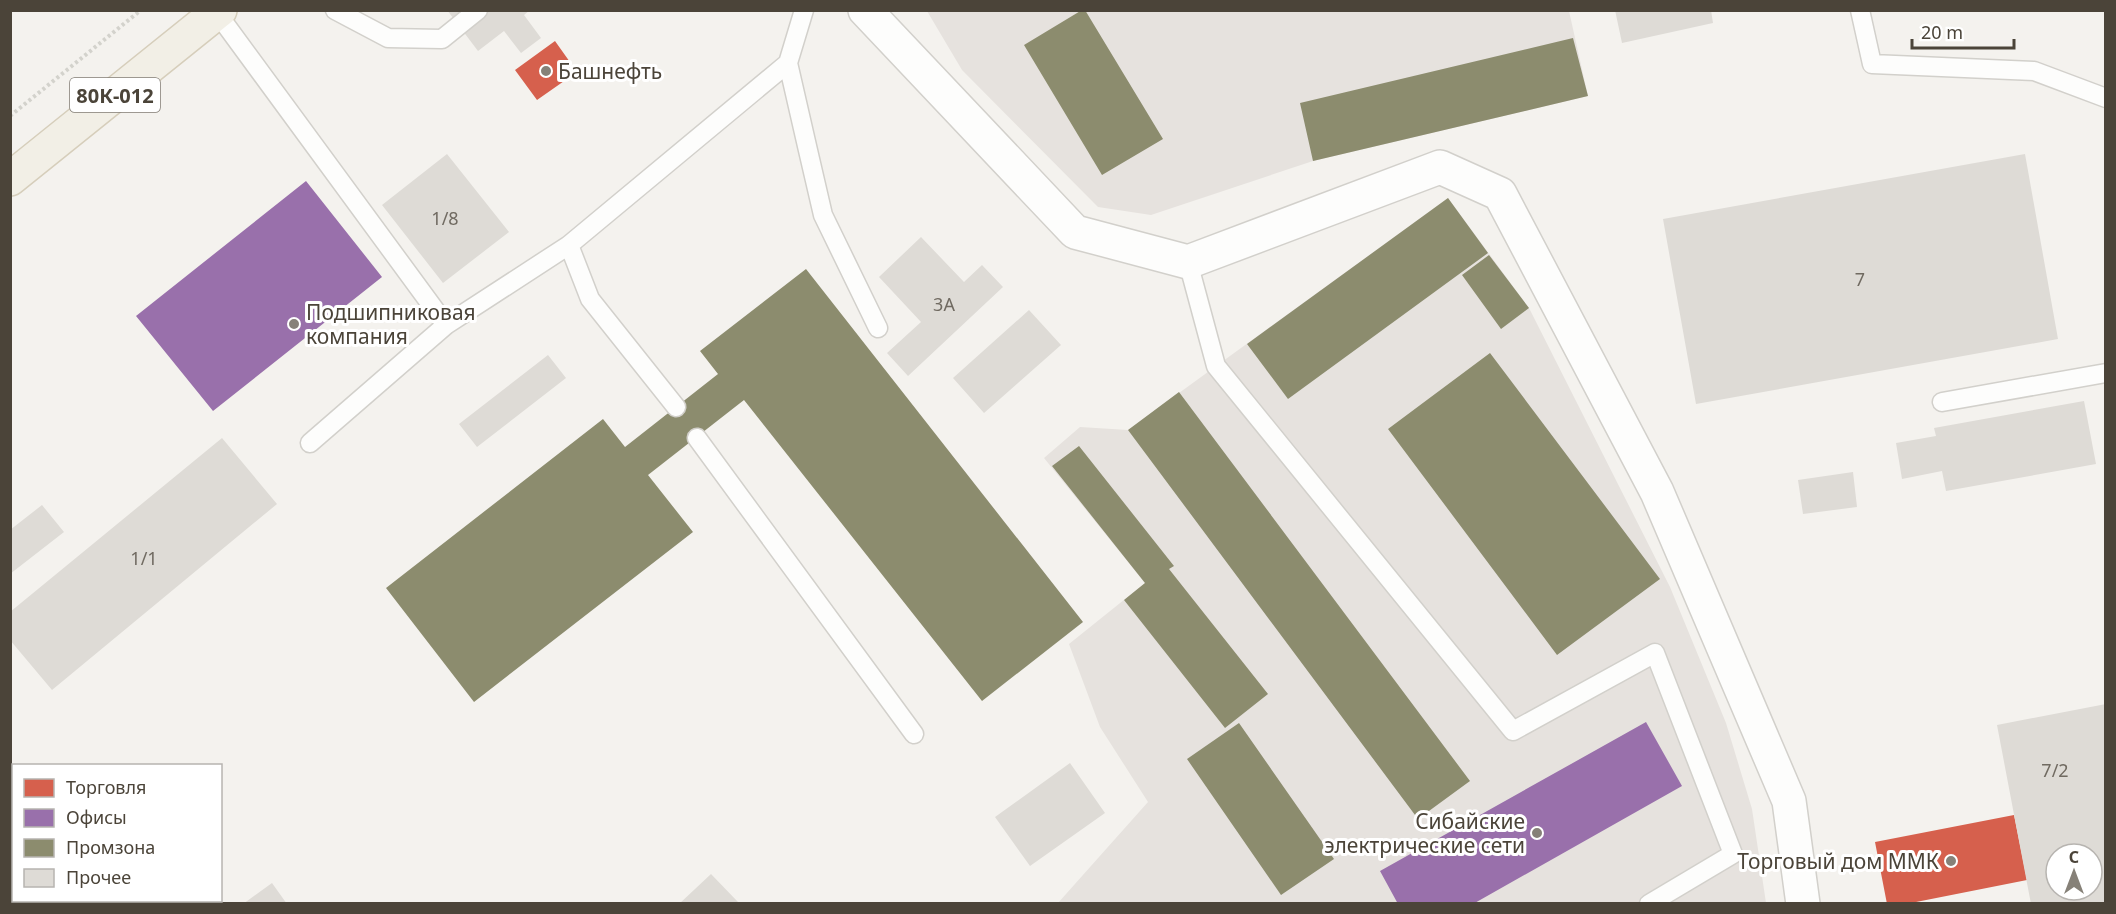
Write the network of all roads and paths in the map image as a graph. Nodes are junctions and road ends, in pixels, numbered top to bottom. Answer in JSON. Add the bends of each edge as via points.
{"nodes":[{"id":1,"x":141,"y":10,"type":"edge"},
{"id":2,"x":335,"y":10,"type":"edge"},
{"id":3,"x":478,"y":10,"type":"edge"},
{"id":4,"x":804,"y":10,"type":"edge"},
{"id":5,"x":865,"y":10,"type":"edge"},
{"id":6,"x":1860,"y":10,"type":"edge"},
{"id":7,"x":218,"y":12,"type":"edge"},
{"id":8,"x":788,"y":63,"type":"junction"},
{"id":9,"x":2106,"y":98,"type":"edge"},
{"id":10,"x":10,"y":116,"type":"edge"},
{"id":11,"x":10,"y":179,"type":"edge"},
{"id":12,"x":569,"y":245,"type":"junction"},
{"id":13,"x":1188,"y":262,"type":"junction"},
{"id":14,"x":446,"y":325,"type":"junction"},
{"id":15,"x":878,"y":328,"type":"dead end"},
{"id":16,"x":2106,"y":373,"type":"edge"},
{"id":17,"x":1942,"y":402,"type":"dead end"},
{"id":18,"x":676,"y":407,"type":"dead end"},
{"id":19,"x":697,"y":438,"type":"dead end"},
{"id":20,"x":310,"y":443,"type":"dead end"},
{"id":21,"x":914,"y":734,"type":"dead end"},
{"id":22,"x":1649,"y":903,"type":"edge"},
{"id":23,"x":1803,"y":903,"type":"edge"}],
"edges":[{"from":1,"to":10,"type":"path"},
{"from":2,"to":3,"type":"lane","via":[[388,38],[442,39]]},
{"from":4,"to":8,"type":"lane"},
{"from":5,"to":13,"type":"street","via":[[1075,232]]},
{"from":6,"to":9,"type":"lane","via":[[1872,64],[2034,70]]},
{"from":7,"to":11,"type":"main road","number":"80К-012"},
{"from":7,"to":14,"type":"lane"},
{"from":8,"to":12,"type":"lane"},
{"from":8,"to":15,"type":"lane","via":[[823,214]]},
{"from":12,"to":14,"type":"lane"},
{"from":12,"to":18,"type":"lane","via":[[590,299]]},
{"from":13,"to":22,"type":"lane","via":[[1216,366],[1513,731],[1655,653],[1733,854]]},
{"from":13,"to":23,"type":"street","via":[[1440,167],[1500,194],[1657,492],[1789,801]]},
{"from":14,"to":20,"type":"lane"},
{"from":16,"to":17,"type":"lane"},
{"from":19,"to":21,"type":"lane"}]}
